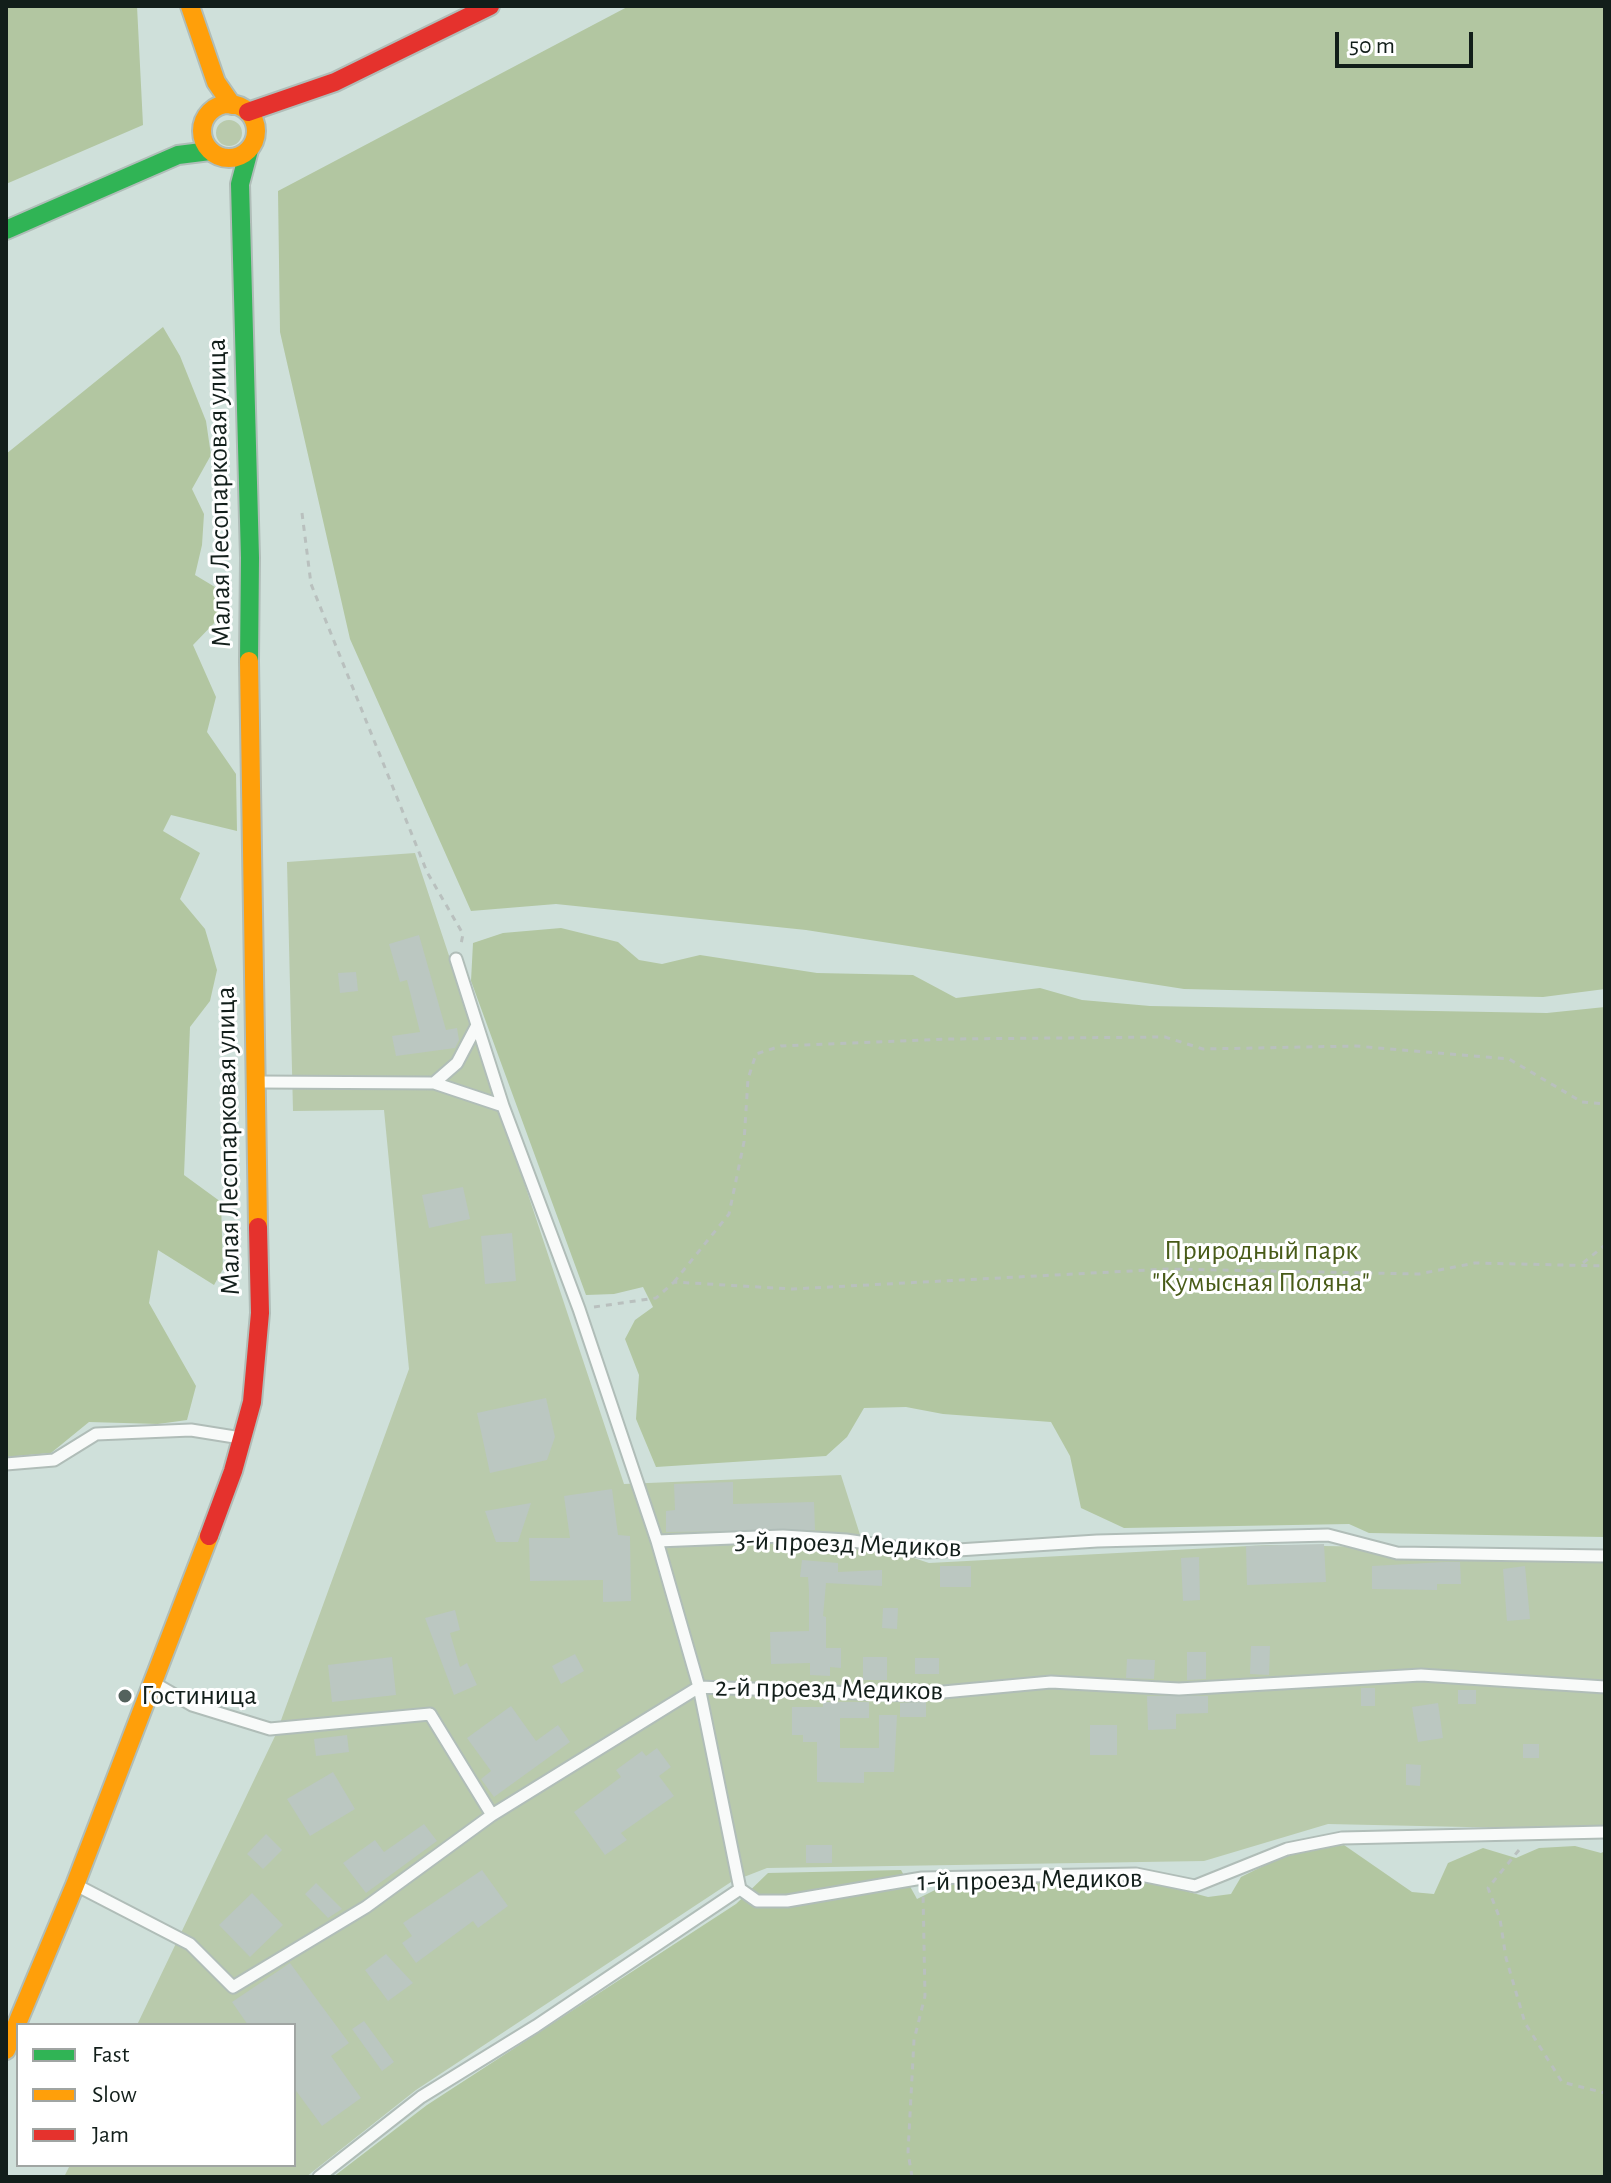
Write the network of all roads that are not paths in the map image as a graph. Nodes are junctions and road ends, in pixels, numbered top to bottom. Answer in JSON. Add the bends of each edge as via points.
{"nodes":[{"id":1,"x":190,"y":6,"type":"edge"},
{"id":2,"x":490,"y":6,"type":"edge"},
{"id":3,"x":238,"y":113,"type":"junction"},
{"id":4,"x":202,"y":128,"type":"junction"},
{"id":5,"x":249,"y":150,"type":"junction"},
{"id":6,"x":178,"y":155,"type":"junction"},
{"id":7,"x":218,"y":155,"type":"junction"},
{"id":8,"x":240,"y":184,"type":"junction"},
{"id":9,"x":6,"y":230,"type":"edge"},
{"id":10,"x":456,"y":959,"type":"road end"},
{"id":11,"x":476,"y":1027,"type":"junction"},
{"id":12,"x":255,"y":1082,"type":"junction"},
{"id":13,"x":434,"y":1083,"type":"junction"},
{"id":14,"x":503,"y":1106,"type":"junction"},
{"id":15,"x":242,"y":1438,"type":"junction"},
{"id":16,"x":6,"y":1464,"type":"edge"},
{"id":17,"x":657,"y":1541,"type":"junction"},
{"id":18,"x":1605,"y":1556,"type":"edge"},
{"id":19,"x":153,"y":1683,"type":"junction"},
{"id":20,"x":699,"y":1687,"type":"junction"},
{"id":21,"x":1605,"y":1687,"type":"edge"},
{"id":22,"x":492,"y":1815,"type":"junction"},
{"id":23,"x":1605,"y":1832,"type":"edge"},
{"id":24,"x":75,"y":1885,"type":"junction"},
{"id":25,"x":740,"y":1889,"type":"junction"},
{"id":26,"x":13,"y":2014,"type":"edge"},
{"id":27,"x":6,"y":2050,"type":"edge"},
{"id":28,"x":319,"y":2177,"type":"edge"}],
"edges":[{"from":1,"to":3,"type":"street","via":[[216,82]]},
{"from":2,"to":3,"type":"street","via":[[335,82]]},
{"from":3,"to":4,"type":"street"},
{"from":3,"to":5,"type":"street","name":"Малая Лесопарковая улица"},
{"from":4,"to":6,"type":"street"},
{"from":4,"to":7,"type":"street","name":"Малая Лесопарковая улица"},
{"from":5,"to":7,"type":"street"},
{"from":5,"to":8,"type":"street","name":"Малая Лесопарковая улица"},
{"from":6,"to":7,"type":"street"},
{"from":6,"to":9,"type":"street"},
{"from":7,"to":8,"type":"street","name":"Малая Лесопарковая улица"},
{"from":8,"to":12,"type":"street","name":"Малая Лесопарковая улица"},
{"from":10,"to":11,"type":"lane"},
{"from":11,"to":13,"type":"lane","via":[[457,1063]]},
{"from":11,"to":14,"type":"lane"},
{"from":12,"to":13,"type":"lane"},
{"from":12,"to":15,"type":"street","name":"Малая Лесопарковая улица","via":[[260,1313],[252,1402]]},
{"from":13,"to":14,"type":"lane"},
{"from":14,"to":17,"type":"lane"},
{"from":15,"to":16,"type":"lane","via":[[191,1430],[96,1434],[54,1460]]},
{"from":15,"to":19,"type":"street","name":"Малая Лесопарковая улица"},
{"from":17,"to":18,"type":"lane","name":"3-й проезд Медиков","via":[[783,1536],[927,1552],[1328,1535],[1397,1553]]},
{"from":17,"to":20,"type":"lane"},
{"from":19,"to":22,"type":"lane","via":[[192,1705],[270,1729],[430,1714]]},
{"from":19,"to":24,"type":"street","name":"Малая Лесопарковая улица"},
{"from":20,"to":21,"type":"lane","name":"2-й проезд Медиков","via":[[911,1695],[1051,1682],[1179,1689],[1421,1675]]},
{"from":20,"to":22,"type":"lane","name":"2-й проезд Медиков"},
{"from":20,"to":25,"type":"lane"},
{"from":22,"to":24,"type":"lane","name":"2-й проезд Медиков","via":[[366,1907],[233,1987],[190,1944]]},
{"from":23,"to":25,"type":"lane","name":"1-й проезд Медиков","via":[[1342,1838],[1287,1849],[1195,1886],[1136,1874],[922,1878],[787,1901],[757,1901]]},
{"from":24,"to":26,"type":"street","name":"Малая Лесопарковая улица"},
{"from":25,"to":28,"type":"lane","via":[[421,2097]]},
{"from":26,"to":27,"type":"street","name":"Малая Лесопарковая улица"}]}
